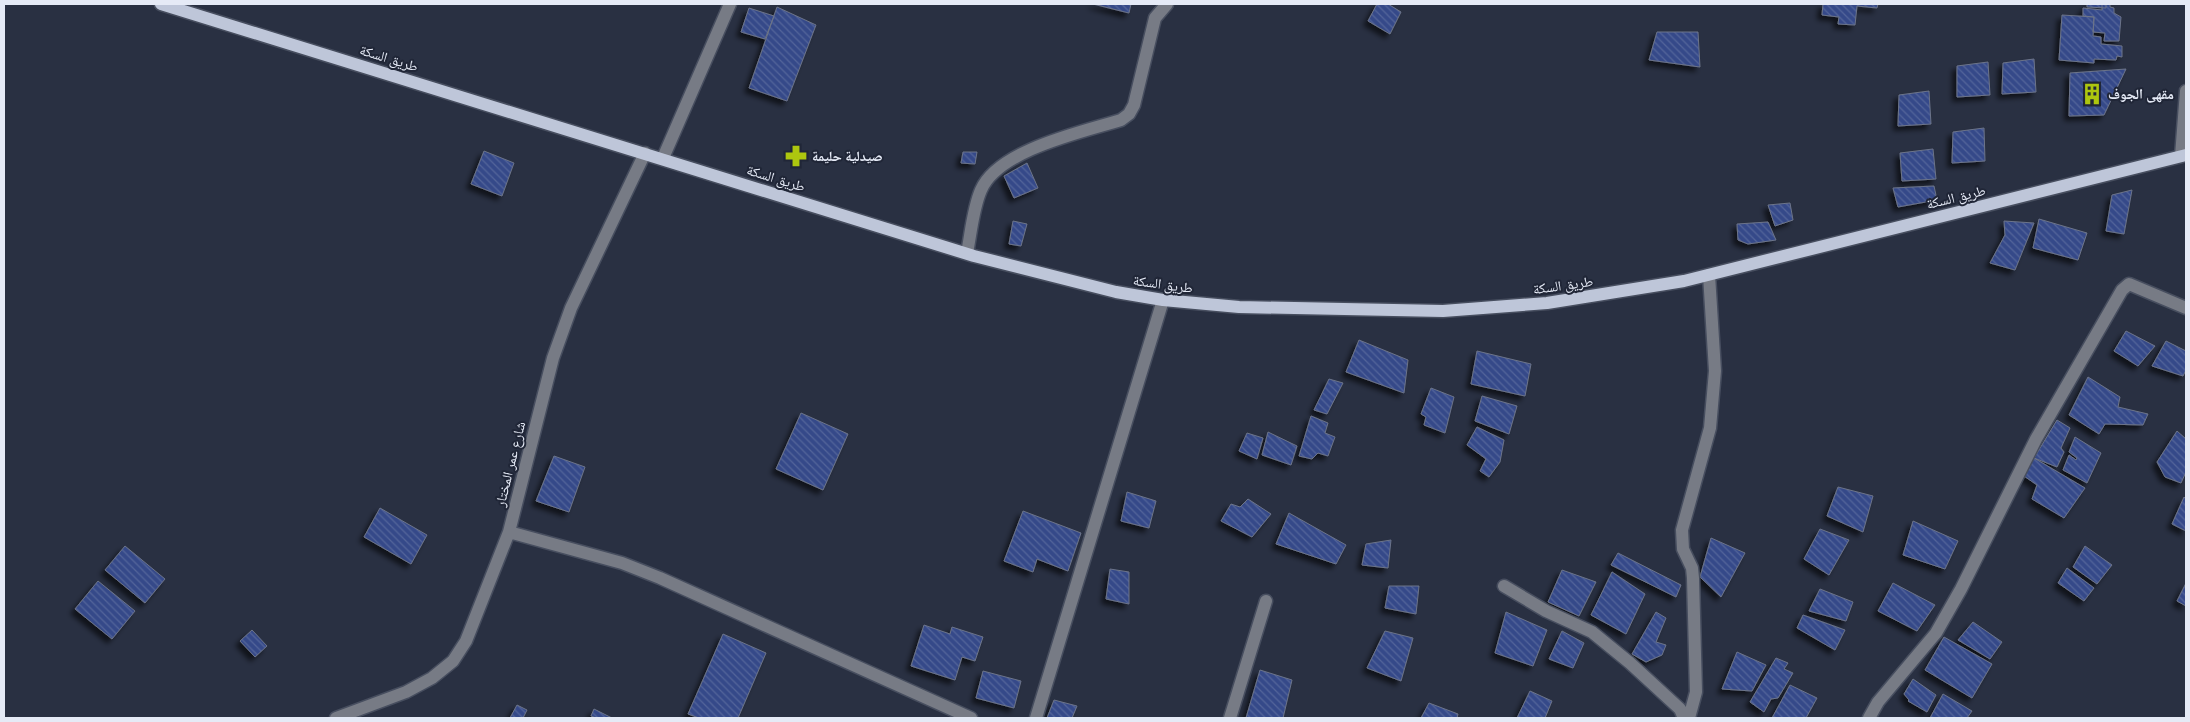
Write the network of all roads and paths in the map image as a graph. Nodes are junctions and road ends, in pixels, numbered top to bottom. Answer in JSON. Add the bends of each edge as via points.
{"nodes":[{"id":1,"x":161,"y":4,"type":"edge"},
{"id":2,"x":730,"y":4,"type":"edge"},
{"id":3,"x":1167,"y":4,"type":"edge"},
{"id":4,"x":2186,"y":91,"type":"edge"},
{"id":5,"x":645,"y":153,"type":"junction"},
{"id":6,"x":2184,"y":156,"type":"edge"},
{"id":7,"x":663,"y":158,"type":"junction"},
{"id":8,"x":967,"y":253,"type":"junction"},
{"id":9,"x":1708,"y":275,"type":"junction"},
{"id":10,"x":1163,"y":300,"type":"junction"},
{"id":11,"x":2186,"y":308,"type":"edge"},
{"id":12,"x":509,"y":532,"type":"junction"},
{"id":13,"x":1504,"y":586,"type":"dead end"},
{"id":14,"x":1266,"y":602,"type":"dead end"},
{"id":15,"x":336,"y":718,"type":"edge"},
{"id":16,"x":971,"y":718,"type":"edge"},
{"id":17,"x":1036,"y":718,"type":"edge"},
{"id":18,"x":1230,"y":718,"type":"edge"},
{"id":19,"x":1684,"y":718,"type":"edge"},
{"id":20,"x":1689,"y":718,"type":"edge"},
{"id":21,"x":1869,"y":718,"type":"edge"}],
"edges":[{"from":1,"to":5,"type":"main road","name":"طريق السكة"},
{"from":2,"to":7,"type":"street"},
{"from":3,"to":8,"type":"street","via":[[1155,18],[1129,114],[1120,120],[1043,145],[993,172],[980,191]]},
{"from":4,"to":6,"type":"street"},
{"from":5,"to":7,"type":"main road","name":"طريق السكة"},
{"from":5,"to":12,"type":"street","name":"شارع عمر المختار","via":[[571,308],[553,358]]},
{"from":6,"to":9,"type":"main road","name":"طريق السكة"},
{"from":7,"to":8,"type":"main road","name":"طريق السكة"},
{"from":8,"to":10,"type":"main road","name":"طريق السكة","via":[[1116,292]]},
{"from":9,"to":10,"type":"main road","name":"طريق السكة","via":[[1546,303],[1443,311],[1239,307]]},
{"from":9,"to":20,"type":"street","via":[[1716,371],[1710,428],[1682,530],[1683,549],[1693,578],[1696,692]]},
{"from":10,"to":17,"type":"street"},
{"from":11,"to":21,"type":"street","via":[[2129,284],[2122,290],[2036,439],[1936,633],[1878,702]]},
{"from":12,"to":15,"type":"street","name":"شارع عمر المختار","via":[[466,641],[453,661],[432,678],[406,692]]},
{"from":12,"to":16,"type":"street","via":[[622,563],[660,578]]},
{"from":13,"to":19,"type":"street","via":[[1592,632],[1673,703]]},
{"from":14,"to":18,"type":"street"}]}
